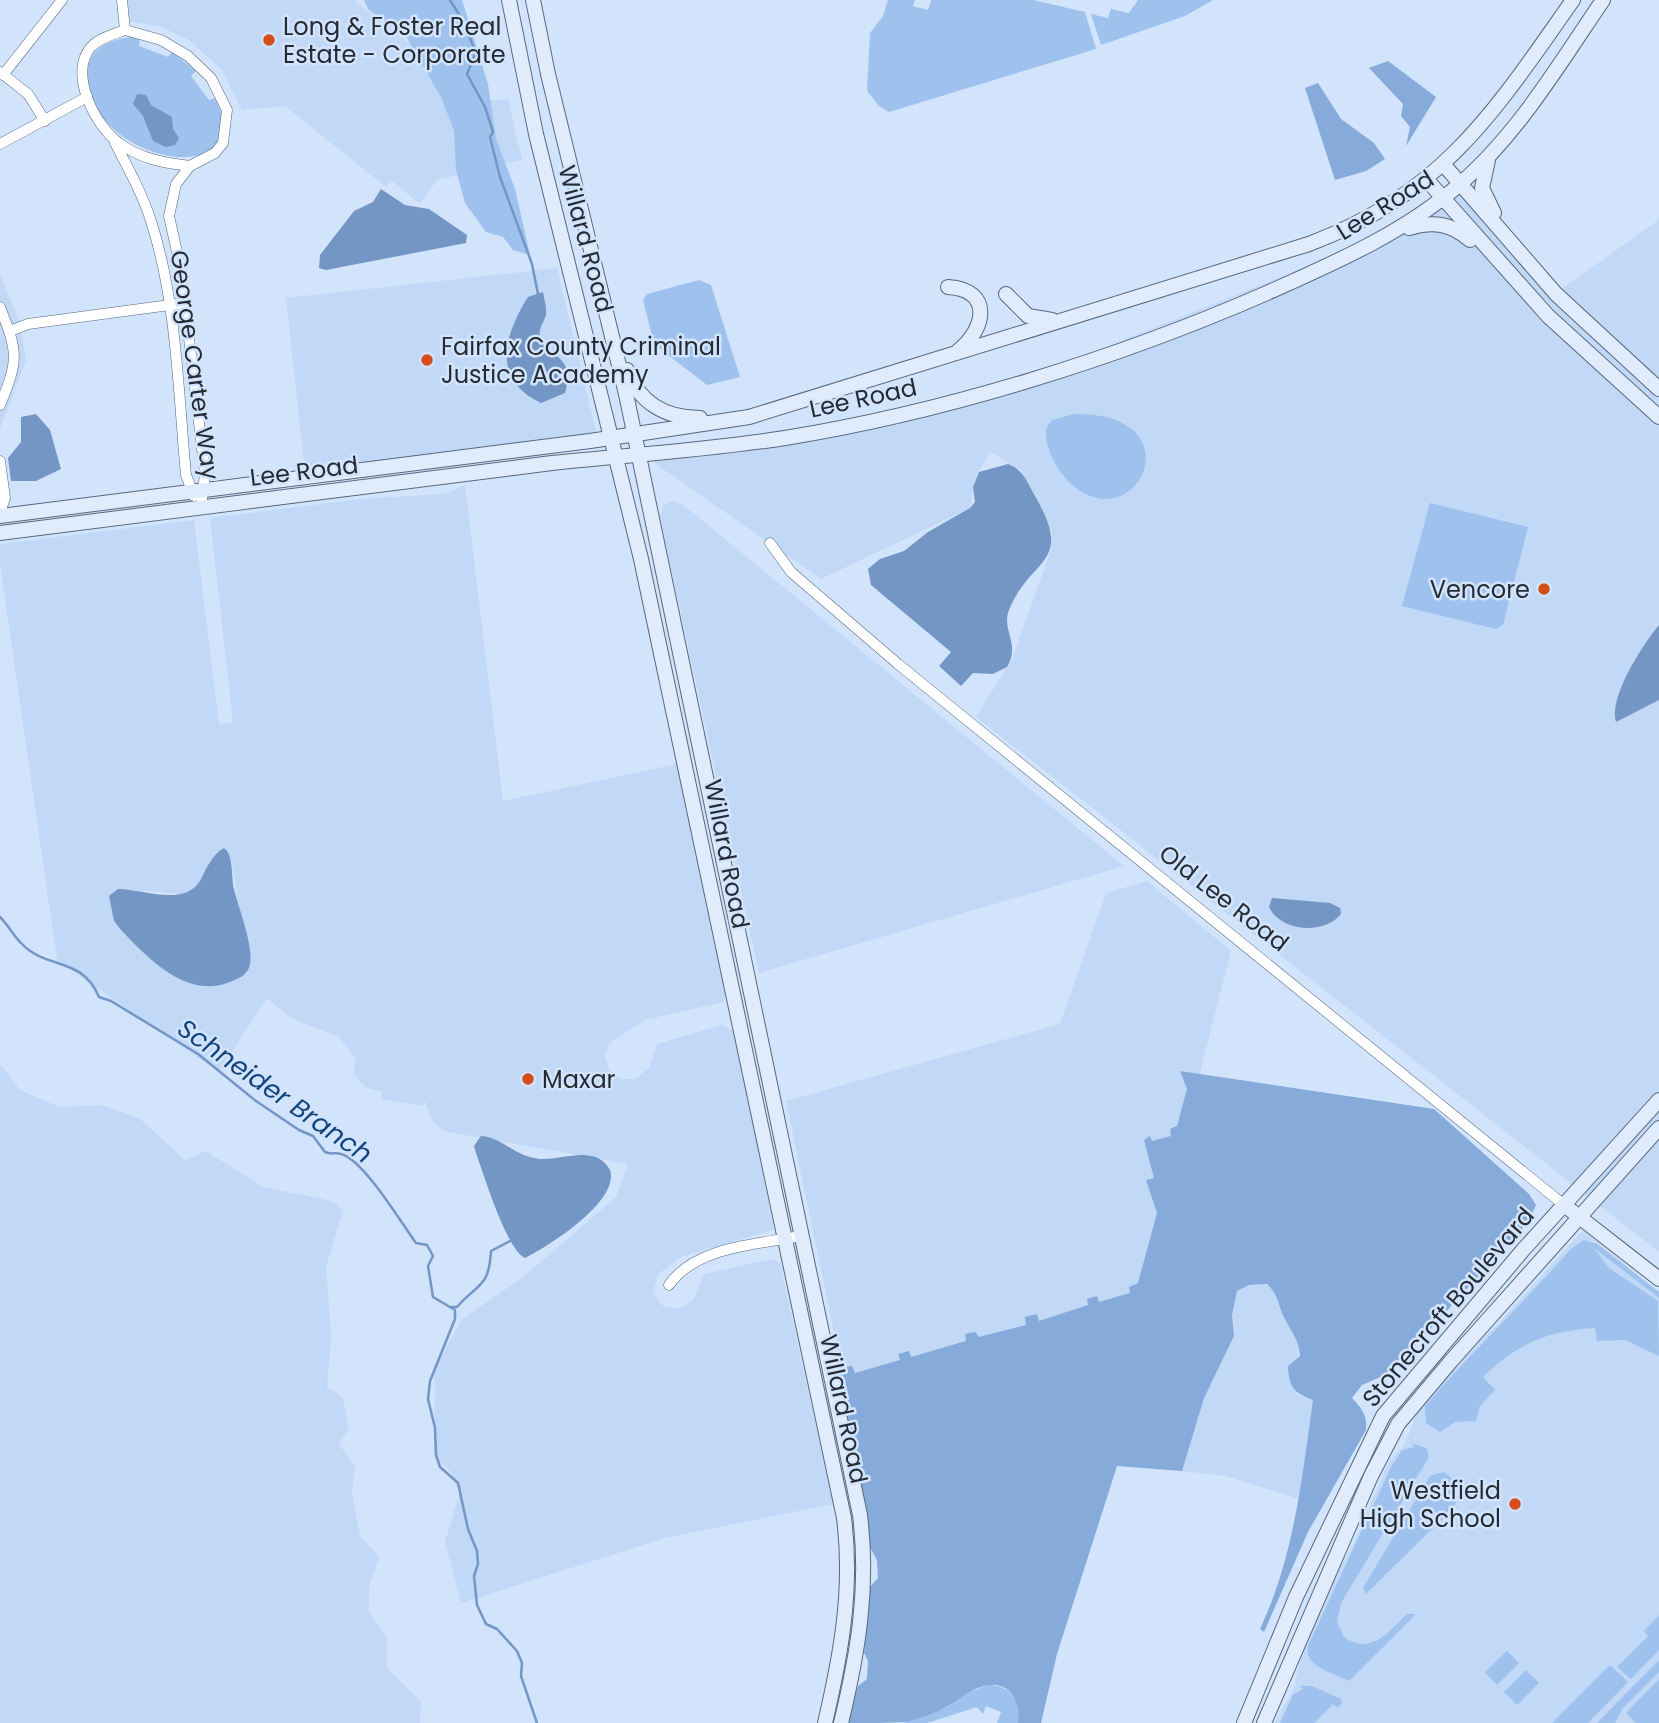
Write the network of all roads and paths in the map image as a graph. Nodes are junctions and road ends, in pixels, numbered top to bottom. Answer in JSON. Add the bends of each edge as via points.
{"nodes":[{"id":1,"x":62,"y":0,"type":"edge"},
{"id":2,"x":122,"y":0,"type":"edge"},
{"id":3,"x":509,"y":0,"type":"edge"},
{"id":4,"x":533,"y":0,"type":"edge"},
{"id":5,"x":1573,"y":0,"type":"edge"},
{"id":6,"x":1603,"y":0,"type":"edge"},
{"id":7,"x":125,"y":30,"type":"junction"},
{"id":8,"x":2,"y":74,"type":"edge"},
{"id":9,"x":88,"y":97,"type":"junction"},
{"id":10,"x":45,"y":121,"type":"junction"},
{"id":11,"x":113,"y":139,"type":"junction"},
{"id":12,"x":0,"y":144,"type":"edge"},
{"id":13,"x":1492,"y":152,"type":"junction"},
{"id":14,"x":1444,"y":165,"type":"junction"},
{"id":15,"x":190,"y":166,"type":"junction"},
{"id":16,"x":1427,"y":180,"type":"junction"},
{"id":17,"x":1461,"y":183,"type":"junction"},
{"id":18,"x":1443,"y":199,"type":"junction"},
{"id":19,"x":1391,"y":233,"type":"junction"},
{"id":20,"x":1528,"y":263,"type":"junction"},
{"id":21,"x":1507,"y":273,"type":"junction"},
{"id":22,"x":948,"y":288,"type":"dead end"},
{"id":23,"x":1006,"y":294,"type":"dead end"},
{"id":24,"x":185,"y":303,"type":"junction"},
{"id":25,"x":170,"y":306,"type":"junction"},
{"id":26,"x":0,"y":307,"type":"edge"},
{"id":27,"x":609,"y":319,"type":"junction"},
{"id":28,"x":1068,"y":319,"type":"junction"},
{"id":29,"x":10,"y":331,"type":"junction"},
{"id":30,"x":952,"y":355,"type":"junction"},
{"id":31,"x":1659,"y":389,"type":"edge"},
{"id":32,"x":0,"y":405,"type":"edge"},
{"id":33,"x":765,"y":414,"type":"junction"},
{"id":34,"x":1659,"y":417,"type":"edge"},
{"id":35,"x":634,"y":433,"type":"junction"},
{"id":36,"x":612,"y":438,"type":"junction"},
{"id":37,"x":638,"y":457,"type":"junction"},
{"id":38,"x":618,"y":458,"type":"junction"},
{"id":39,"x":0,"y":461,"type":"edge"},
{"id":40,"x":197,"y":490,"type":"junction"},
{"id":41,"x":201,"y":506,"type":"junction"},
{"id":42,"x":0,"y":514,"type":"edge"},
{"id":43,"x":0,"y":533,"type":"edge"},
{"id":44,"x":770,"y":542,"type":"dead end"},
{"id":45,"x":1659,"y":1100,"type":"edge"},
{"id":46,"x":1659,"y":1128,"type":"edge"},
{"id":47,"x":1564,"y":1205,"type":"junction"},
{"id":48,"x":1581,"y":1218,"type":"junction"},
{"id":49,"x":800,"y":1236,"type":"junction"},
{"id":50,"x":783,"y":1240,"type":"junction"},
{"id":51,"x":1659,"y":1279,"type":"edge"},
{"id":52,"x":669,"y":1285,"type":"dead end"},
{"id":53,"x":825,"y":1723,"type":"edge"},
{"id":54,"x":841,"y":1723,"type":"edge"},
{"id":55,"x":1244,"y":1723,"type":"edge"},
{"id":56,"x":1264,"y":1723,"type":"edge"}],
"edges":[{"from":1,"to":8,"type":"street"},
{"from":2,"to":7,"type":"street"},
{"from":3,"to":36,"type":"main road","name":"Willard Road","via":[[521,72]]},
{"from":4,"to":27,"type":"main road","name":"Willard Road"},
{"from":5,"to":14,"type":"main road","name":"Lee Road","via":[[1501,103]]},
{"from":6,"to":13,"type":"main road","name":"Lee Road"},
{"from":7,"to":9,"type":"street","name":"George Carter Way","via":[[91,48],[83,71]]},
{"from":7,"to":15,"type":"street","name":"George Carter Way","via":[[174,47],[202,68],[224,102],[228,123],[223,144]]},
{"from":8,"to":10,"type":"street","via":[[28,94]]},
{"from":9,"to":10,"type":"street"},
{"from":9,"to":11,"type":"street","name":"George Carter Way"},
{"from":10,"to":12,"type":"street"},
{"from":11,"to":15,"type":"street","name":"George Carter Way","via":[[145,157]]},
{"from":11,"to":25,"type":"street","name":"George Carter Way","via":[[151,221]]},
{"from":13,"to":17,"type":"main road","name":"Lee Road"},
{"from":13,"to":20,"type":"main road","via":[[1482,188]]},
{"from":14,"to":16,"type":"main road","name":"Lee Road"},
{"from":14,"to":17,"type":"main road"},
{"from":15,"to":24,"type":"street","name":"George Carter Way","via":[[176,184],[169,216]]},
{"from":16,"to":18,"type":"main road"},
{"from":16,"to":28,"type":"main road","name":"Lee Road","via":[[1398,201],[1334,234]]},
{"from":17,"to":18,"type":"main road","name":"Lee Road"},
{"from":17,"to":20,"type":"main road"},
{"from":18,"to":19,"type":"main road","name":"Lee Road"},
{"from":18,"to":21,"type":"main road"},
{"from":19,"to":21,"type":"main road","via":[[1424,223],[1450,226]]},
{"from":19,"to":37,"type":"main road","name":"Lee Road","via":[[1215,316],[1113,353],[943,404],[808,434]]},
{"from":20,"to":31,"type":"main road","via":[[1584,322]]},
{"from":21,"to":34,"type":"main road","via":[[1579,347]]},
{"from":22,"to":30,"type":"main road","via":[[964,289],[974,296],[981,313],[971,338]]},
{"from":23,"to":28,"type":"main road","via":[[1028,316],[1046,321]]},
{"from":24,"to":25,"type":"street"},
{"from":24,"to":40,"type":"street","name":"George Carter Way"},
{"from":25,"to":29,"type":"street","via":[[28,324]]},
{"from":25,"to":40,"type":"street","name":"George Carter Way","via":[[186,475]]},
{"from":26,"to":29,"type":"street"},
{"from":27,"to":33,"type":"main road","via":[[634,386],[655,407],[694,418]]},
{"from":27,"to":35,"type":"main road","name":"Willard Road"},
{"from":28,"to":30,"type":"main road","name":"Lee Road"},
{"from":29,"to":32,"type":"street","via":[[15,360]]},
{"from":30,"to":33,"type":"main road","name":"Lee Road"},
{"from":33,"to":35,"type":"main road","name":"Lee Road"},
{"from":35,"to":36,"type":"main road","name":"Lee Road"},
{"from":35,"to":37,"type":"main road","name":"Willard Road"},
{"from":36,"to":38,"type":"main road","name":"Willard Road"},
{"from":36,"to":40,"type":"main road","name":"Lee Road"},
{"from":37,"to":38,"type":"main road","name":"Lee Road"},
{"from":37,"to":49,"type":"main road","name":"Willard Road"},
{"from":38,"to":41,"type":"main road","name":"Lee Road"},
{"from":38,"to":50,"type":"main road","name":"Willard Road"},
{"from":39,"to":42,"type":"street","via":[[5,498]]},
{"from":40,"to":41,"type":"street","name":"George Carter Way"},
{"from":40,"to":42,"type":"main road","name":"Lee Road"},
{"from":41,"to":43,"type":"main road","name":"Lee Road"},
{"from":44,"to":47,"type":"street","name":"Old Lee Road","via":[[791,572],[898,664]]},
{"from":45,"to":47,"type":"main road","name":"Stonecroft Boulevard"},
{"from":46,"to":48,"type":"main road","name":"Stonecroft Boulevard"},
{"from":47,"to":48,"type":"main road","name":"Old Lee Road"},
{"from":47,"to":55,"type":"main road","name":"Stonecroft Boulevard","via":[[1383,1416],[1296,1597]]},
{"from":48,"to":51,"type":"main road","name":"Old Lee Road"},
{"from":48,"to":56,"type":"main road","name":"Stonecroft Boulevard","via":[[1398,1424]]},
{"from":49,"to":50,"type":"street"},
{"from":49,"to":54,"type":"main road","name":"Willard Road","via":[[864,1549],[861,1631]]},
{"from":50,"to":52,"type":"street","via":[[704,1257],[685,1267]]},
{"from":50,"to":53,"type":"main road","name":"Willard Road","via":[[848,1550],[845,1629]]}]}
